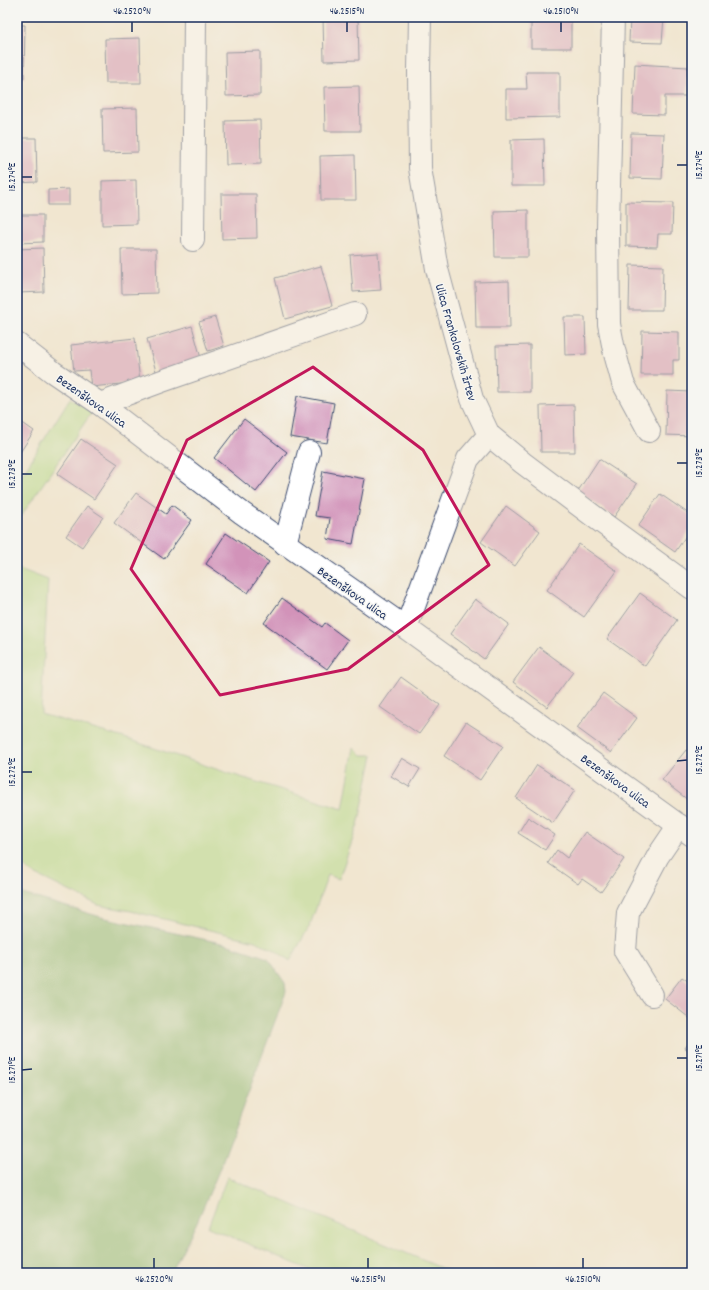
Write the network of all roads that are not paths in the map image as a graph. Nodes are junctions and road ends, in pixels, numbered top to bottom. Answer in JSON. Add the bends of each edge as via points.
{"nodes":[{"id":1,"x":195,"y":17,"type":"edge"},
{"id":2,"x":420,"y":17,"type":"edge"},
{"id":3,"x":613,"y":17,"type":"edge"},
{"id":4,"x":194,"y":240,"type":"dead end"},
{"id":5,"x":355,"y":314,"type":"dead end"},
{"id":6,"x":17,"y":344,"type":"edge"},
{"id":7,"x":100,"y":404,"type":"junction"},
{"id":8,"x":649,"y":431,"type":"dead end"},
{"id":9,"x":489,"y":435,"type":"junction"},
{"id":10,"x":309,"y":452,"type":"dead end"},
{"id":11,"x":286,"y":544,"type":"junction"},
{"id":12,"x":692,"y":588,"type":"edge"},
{"id":13,"x":406,"y":628,"type":"junction"},
{"id":14,"x":685,"y":830,"type":"edge"},
{"id":15,"x":652,"y":995,"type":"dead end"}],
"edges":[{"from":1,"to":4,"type":"street"},
{"from":2,"to":9,"type":"street","name":"Ulica Frankolovskih žrtev","via":[[420,168],[437,269],[472,399]]},
{"from":3,"to":8,"type":"street","via":[[608,228],[609,324],[623,383]]},
{"from":5,"to":7,"type":"street"},
{"from":6,"to":7,"type":"street","name":"Bezenškova ulica"},
{"from":7,"to":11,"type":"street","name":"Bezenškova ulica"},
{"from":9,"to":12,"type":"street","name":"Ulica Frankolovskih žrtev"},
{"from":9,"to":13,"type":"street","via":[[468,459]]},
{"from":10,"to":11,"type":"street"},
{"from":11,"to":13,"type":"street","name":"Bezenškova ulica"},
{"from":13,"to":14,"type":"street","name":"Bezenškova ulica"},
{"from":14,"to":15,"type":"street","via":[[658,856],[628,913],[625,951]]}]}
